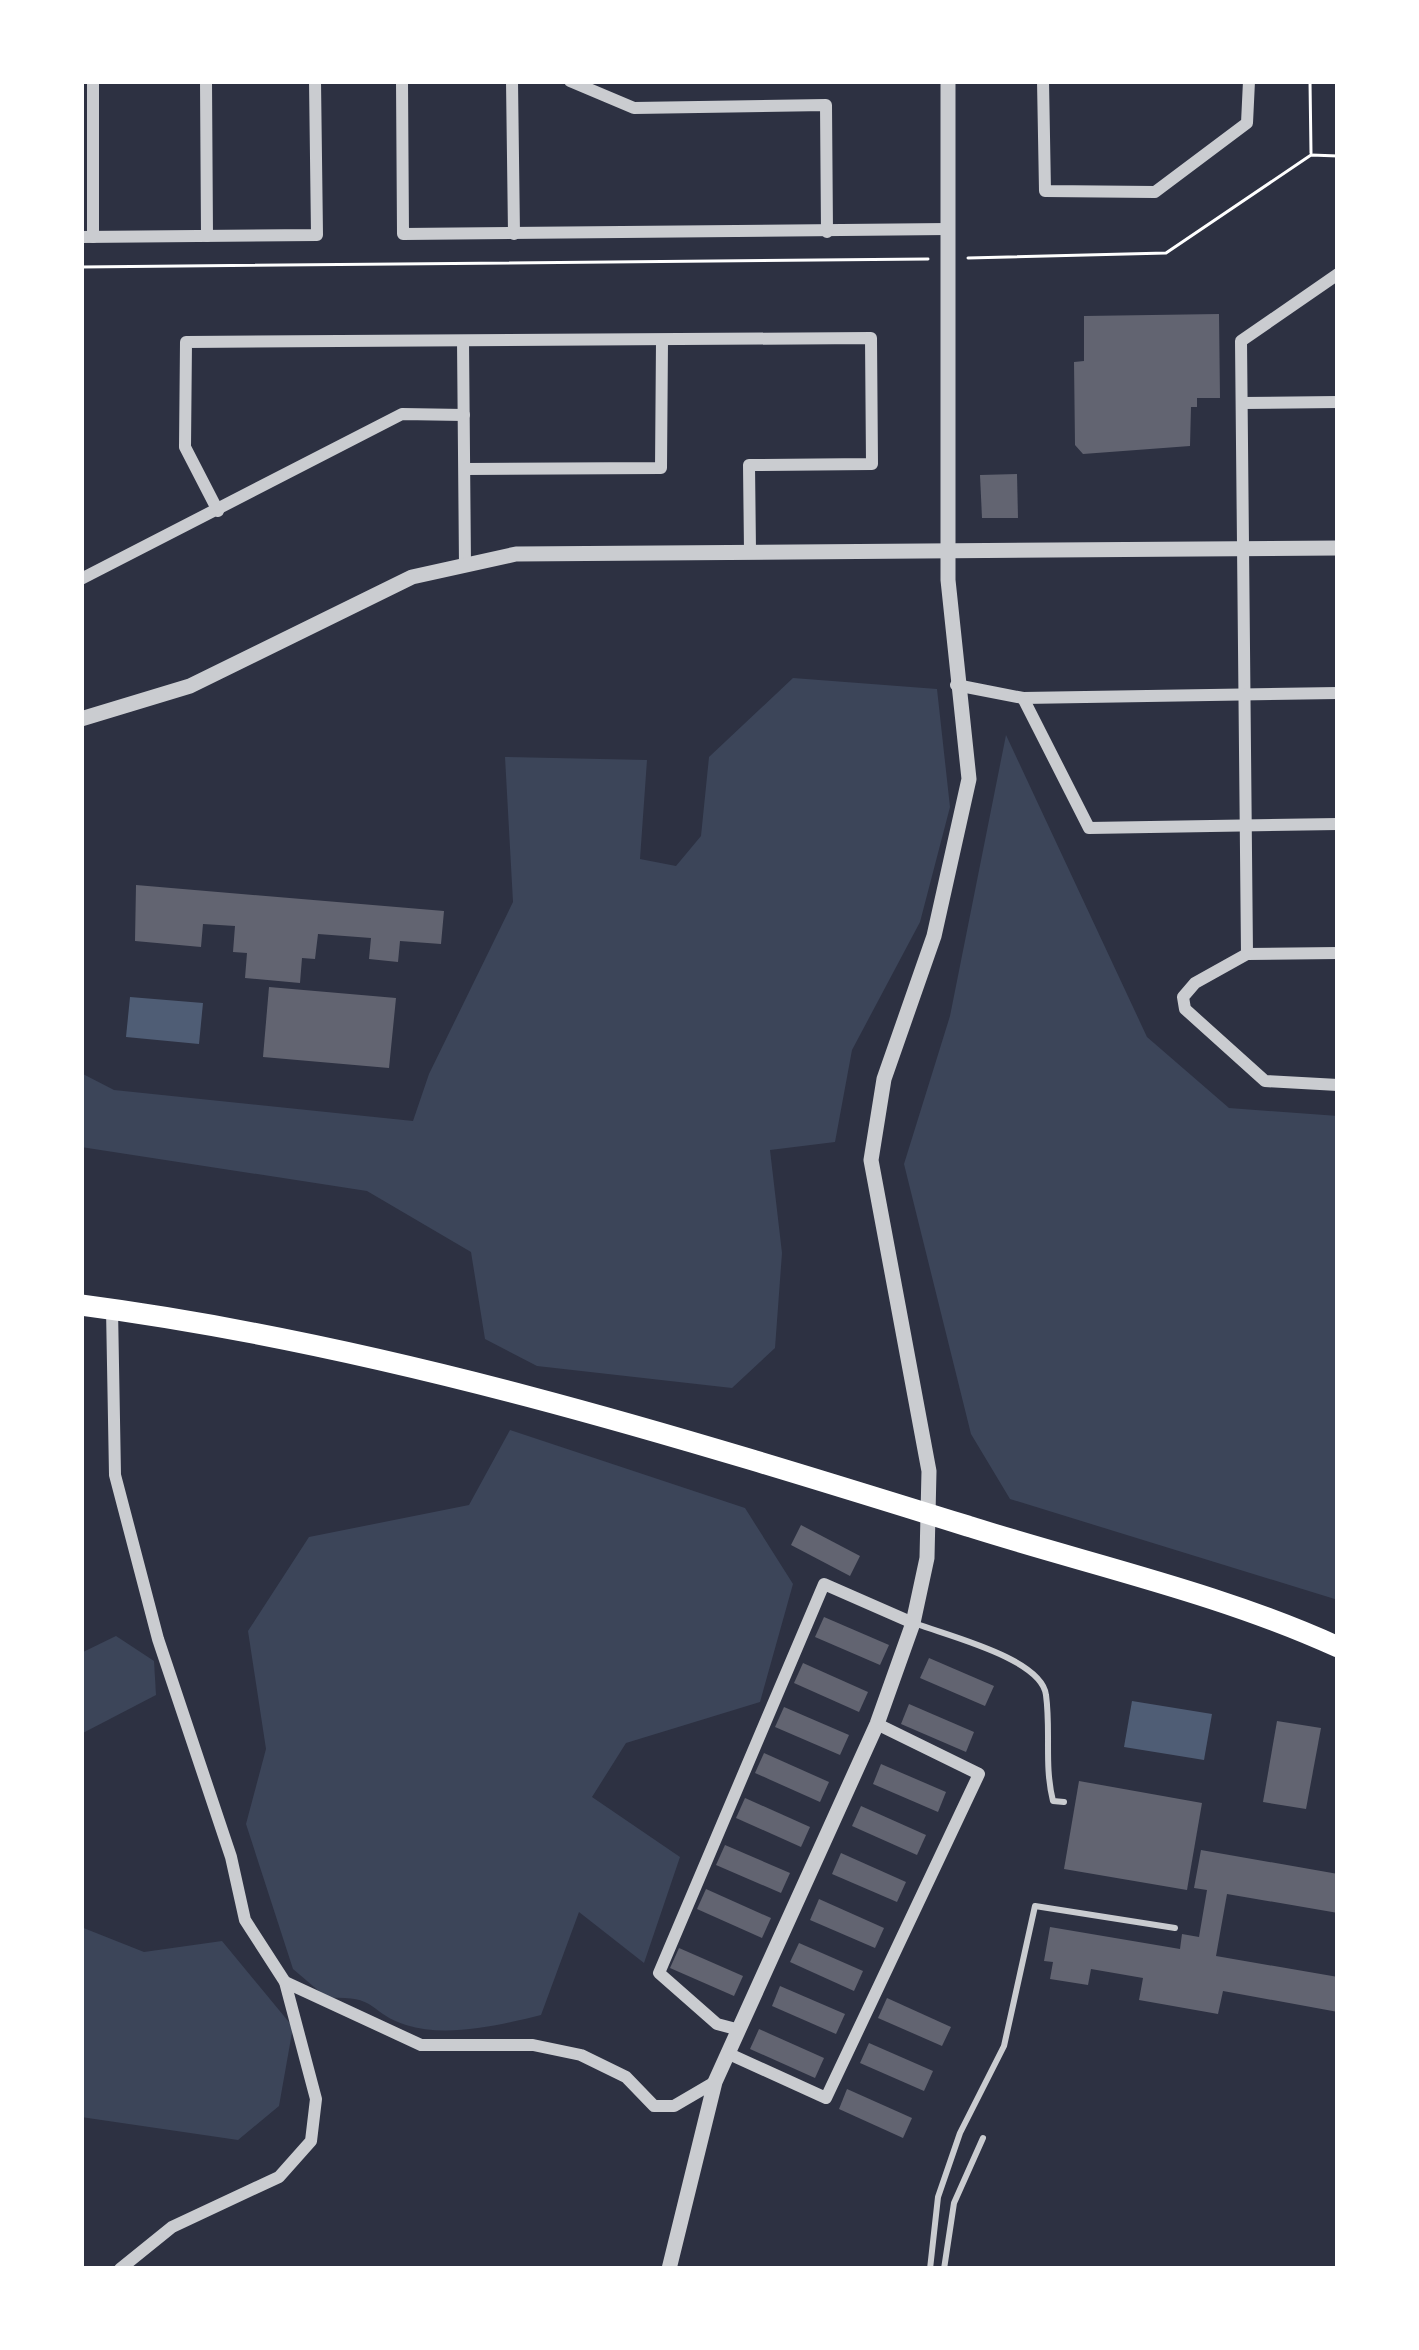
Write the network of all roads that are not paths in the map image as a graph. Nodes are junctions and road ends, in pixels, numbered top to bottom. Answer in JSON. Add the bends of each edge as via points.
{"nodes":[{"id":1,"x":93,"y":81,"type":"edge"},
{"id":2,"x":206,"y":81,"type":"edge"},
{"id":3,"x":315,"y":81,"type":"edge"},
{"id":4,"x":402,"y":81,"type":"edge"},
{"id":5,"x":512,"y":81,"type":"edge"},
{"id":6,"x":570,"y":81,"type":"edge"},
{"id":7,"x":948,"y":81,"type":"edge"},
{"id":8,"x":1043,"y":81,"type":"edge"},
{"id":9,"x":1249,"y":81,"type":"edge"},
{"id":10,"x":948,"y":229,"type":"junction"},
{"id":11,"x":827,"y":232,"type":"junction"},
{"id":12,"x":514,"y":234,"type":"junction"},
{"id":13,"x":207,"y":236,"type":"junction"},
{"id":14,"x":87,"y":237,"type":"edge"},
{"id":15,"x":1338,"y":274,"type":"edge"},
{"id":16,"x":463,"y":341,"type":"junction"},
{"id":17,"x":662,"y":341,"type":"junction"},
{"id":18,"x":1338,"y":402,"type":"edge"},
{"id":19,"x":1242,"y":403,"type":"junction"},
{"id":20,"x":464,"y":415,"type":"junction"},
{"id":21,"x":464,"y":469,"type":"junction"},
{"id":22,"x":218,"y":511,"type":"junction"},
{"id":23,"x":1338,"y":548,"type":"edge"},
{"id":24,"x":1244,"y":549,"type":"junction"},
{"id":25,"x":750,"y":550,"type":"junction"},
{"id":26,"x":949,"y":550,"type":"junction"},
{"id":27,"x":464,"y":565,"type":"junction"},
{"id":28,"x":81,"y":579,"type":"edge"},
{"id":29,"x":956,"y":685,"type":"junction"},
{"id":30,"x":1338,"y":693,"type":"edge"},
{"id":31,"x":1244,"y":694,"type":"junction"},
{"id":32,"x":1023,"y":698,"type":"junction"},
{"id":33,"x":81,"y":719,"type":"edge"},
{"id":34,"x":1246,"y":824,"type":"junction"},
{"id":35,"x":1338,"y":824,"type":"edge"},
{"id":36,"x":1338,"y":953,"type":"edge"},
{"id":37,"x":1247,"y":954,"type":"junction"},
{"id":38,"x":1338,"y":1085,"type":"edge"},
{"id":39,"x":81,"y":1305,"type":"edge"},
{"id":40,"x":112,"y":1309,"type":"junction"},
{"id":41,"x":929,"y":1513,"type":"junction"},
{"id":42,"x":914,"y":1622,"type":"junction"},
{"id":43,"x":1338,"y":1646,"type":"edge"},
{"id":44,"x":878,"y":1724,"type":"junction"},
{"id":45,"x":1064,"y":1802,"type":"dead end"},
{"id":46,"x":1174,"y":1928,"type":"dead end"},
{"id":47,"x":285,"y":1982,"type":"junction"},
{"id":48,"x":736,"y":2030,"type":"junction"},
{"id":49,"x":727,"y":2053,"type":"junction"},
{"id":50,"x":715,"y":2082,"type":"junction"},
{"id":51,"x":983,"y":2138,"type":"dead end"},
{"id":52,"x":120,"y":2269,"type":"edge"},
{"id":53,"x":669,"y":2269,"type":"edge"},
{"id":54,"x":930,"y":2269,"type":"edge"},
{"id":55,"x":944,"y":2269,"type":"edge"}],
"edges":[{"from":1,"to":14,"type":"street"},
{"from":2,"to":13,"type":"street"},
{"from":3,"to":13,"type":"street","via":[[317,235]]},
{"from":4,"to":12,"type":"street","via":[[403,235]]},
{"from":5,"to":12,"type":"street"},
{"from":6,"to":11,"type":"street","via":[[634,108],[826,105]]},
{"from":7,"to":10,"type":"street"},
{"from":8,"to":9,"type":"street","via":[[1045,191],[1155,191],[1247,123]]},
{"from":10,"to":11,"type":"street"},
{"from":10,"to":26,"type":"street"},
{"from":11,"to":12,"type":"street"},
{"from":13,"to":14,"type":"street"},
{"from":15,"to":19,"type":"street","via":[[1241,341]]},
{"from":16,"to":17,"type":"street"},
{"from":16,"to":20,"type":"street"},
{"from":16,"to":22,"type":"street","via":[[186,343],[185,447]]},
{"from":17,"to":21,"type":"street","via":[[661,468]]},
{"from":17,"to":25,"type":"street","via":[[871,338],[872,464],[749,465]]},
{"from":18,"to":19,"type":"street"},
{"from":19,"to":24,"type":"street"},
{"from":20,"to":21,"type":"street"},
{"from":20,"to":22,"type":"street","via":[[402,414]]},
{"from":21,"to":27,"type":"street"},
{"from":22,"to":28,"type":"street"},
{"from":23,"to":24,"type":"street"},
{"from":24,"to":26,"type":"street"},
{"from":24,"to":31,"type":"street"},
{"from":25,"to":26,"type":"street"},
{"from":25,"to":27,"type":"street","via":[[517,554]]},
{"from":26,"to":29,"type":"street"},
{"from":27,"to":33,"type":"street","via":[[412,578],[190,686]]},
{"from":29,"to":32,"type":"street"},
{"from":29,"to":41,"type":"street","via":[[966,809],[884,1079],[871,1160],[922,1425]]},
{"from":30,"to":31,"type":"street"},
{"from":31,"to":32,"type":"street"},
{"from":31,"to":34,"type":"street"},
{"from":32,"to":34,"type":"street","via":[[1089,828]]},
{"from":34,"to":35,"type":"street"},
{"from":34,"to":37,"type":"street"},
{"from":36,"to":37,"type":"street"},
{"from":37,"to":38,"type":"street","via":[[1195,983],[1185,1009],[1265,1081]]},
{"from":39,"to":40,"type":"highway"},
{"from":40,"to":41,"type":"highway","via":[[544,1399]]},
{"from":40,"to":47,"type":"street","via":[[116,1475],[147,1598],[245,1921]]},
{"from":41,"to":42,"type":"street"},
{"from":41,"to":43,"type":"highway"},
{"from":42,"to":44,"type":"street"},
{"from":42,"to":45,"type":"lane","via":[[1029,1667],[1046,1690],[1045,1768],[1053,1801]]},
{"from":42,"to":48,"type":"street","via":[[824,1584],[659,1973],[717,2024]]},
{"from":44,"to":48,"type":"street"},
{"from":44,"to":49,"type":"street","via":[[979,1774],[826,2098]]},
{"from":46,"to":54,"type":"lane","via":[[1035,1906],[1004,2046],[938,2197]]},
{"from":47,"to":50,"type":"street","via":[[421,2044],[533,2045],[581,2056],[626,2077],[654,2106],[674,2106]]},
{"from":47,"to":52,"type":"street","via":[[316,2099],[310,2141],[279,2177],[172,2227]]},
{"from":48,"to":49,"type":"street"},
{"from":49,"to":50,"type":"street"},
{"from":50,"to":53,"type":"street"},
{"from":51,"to":55,"type":"lane","via":[[954,2203]]}]}
